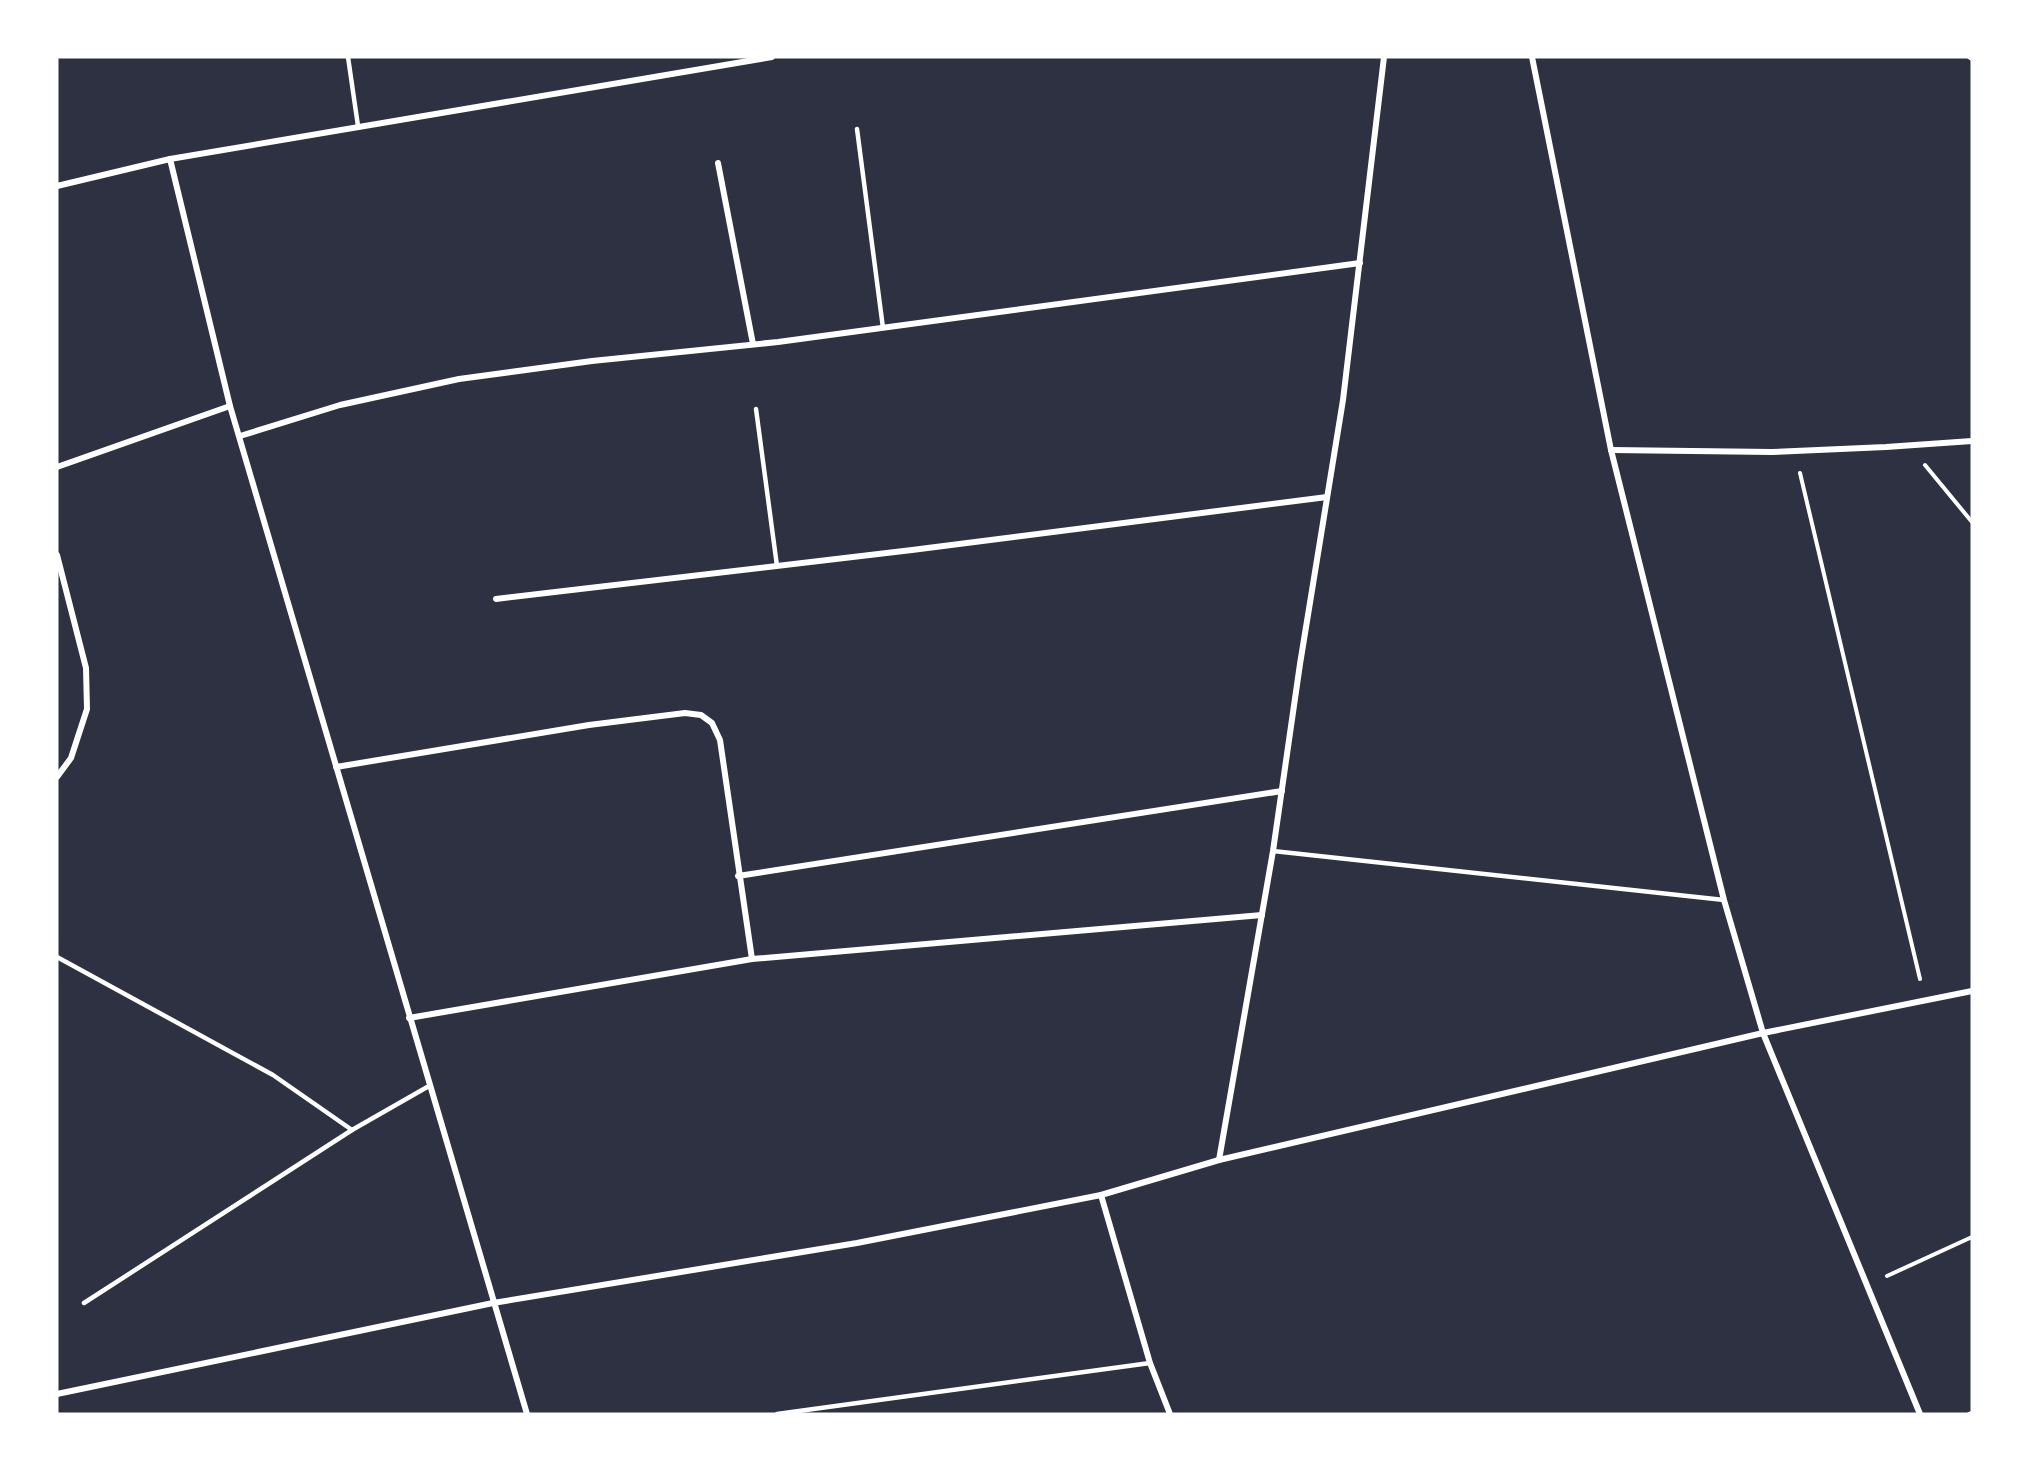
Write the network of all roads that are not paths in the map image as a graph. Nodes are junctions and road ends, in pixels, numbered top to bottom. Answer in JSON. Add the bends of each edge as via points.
{"nodes":[{"id":1,"x":348,"y":57,"type":"edge"},
{"id":2,"x":772,"y":57,"type":"edge"},
{"id":3,"x":1384,"y":57,"type":"edge"},
{"id":4,"x":1532,"y":57,"type":"edge"},
{"id":5,"x":358,"y":126,"type":"junction"},
{"id":6,"x":857,"y":129,"type":"dead end"},
{"id":7,"x":170,"y":159,"type":"junction"},
{"id":8,"x":718,"y":163,"type":"dead end"},
{"id":9,"x":57,"y":186,"type":"edge"},
{"id":10,"x":1360,"y":262,"type":"junction"},
{"id":11,"x":883,"y":328,"type":"junction"},
{"id":12,"x":753,"y":344,"type":"junction"},
{"id":13,"x":230,"y":406,"type":"junction"},
{"id":14,"x":756,"y":409,"type":"dead end"},
{"id":15,"x":240,"y":436,"type":"junction"},
{"id":16,"x":1972,"y":441,"type":"edge"},
{"id":17,"x":1611,"y":450,"type":"junction"},
{"id":18,"x":57,"y":467,"type":"edge"},
{"id":19,"x":1327,"y":498,"type":"junction"},
{"id":20,"x":57,"y":555,"type":"edge"},
{"id":21,"x":777,"y":566,"type":"junction"},
{"id":22,"x":496,"y":599,"type":"dead end"},
{"id":23,"x":336,"y":767,"type":"junction"},
{"id":24,"x":57,"y":777,"type":"edge"},
{"id":25,"x":1282,"y":791,"type":"junction"},
{"id":26,"x":1273,"y":851,"type":"junction"},
{"id":27,"x":738,"y":876,"type":"junction"},
{"id":28,"x":1724,"y":900,"type":"junction"},
{"id":29,"x":1262,"y":915,"type":"junction"},
{"id":30,"x":57,"y":957,"type":"edge"},
{"id":31,"x":752,"y":959,"type":"junction"},
{"id":32,"x":1972,"y":991,"type":"edge"},
{"id":33,"x":409,"y":1018,"type":"junction"},
{"id":34,"x":1763,"y":1033,"type":"junction"},
{"id":35,"x":429,"y":1086,"type":"junction"},
{"id":36,"x":352,"y":1130,"type":"junction"},
{"id":37,"x":1219,"y":1160,"type":"junction"},
{"id":38,"x":1101,"y":1195,"type":"junction"},
{"id":39,"x":84,"y":1303,"type":"dead end"},
{"id":40,"x":493,"y":1303,"type":"junction"},
{"id":41,"x":1150,"y":1363,"type":"junction"},
{"id":42,"x":57,"y":1394,"type":"edge"},
{"id":43,"x":527,"y":1414,"type":"edge"},
{"id":44,"x":777,"y":1414,"type":"edge"},
{"id":45,"x":1170,"y":1414,"type":"edge"},
{"id":46,"x":1920,"y":1414,"type":"edge"}],
"edges":[{"from":1,"to":5,"type":"lane"},
{"from":2,"to":5,"type":"street"},
{"from":3,"to":10,"type":"street"},
{"from":4,"to":17,"type":"street"},
{"from":5,"to":7,"type":"street"},
{"from":6,"to":11,"type":"lane"},
{"from":7,"to":9,"type":"street"},
{"from":7,"to":13,"type":"street"},
{"from":8,"to":12,"type":"street"},
{"from":10,"to":11,"type":"street"},
{"from":10,"to":19,"type":"street"},
{"from":11,"to":12,"type":"street"},
{"from":12,"to":15,"type":"street","via":[[459,379],[340,405]]},
{"from":13,"to":15,"type":"street"},
{"from":13,"to":18,"type":"street"},
{"from":14,"to":21,"type":"lane"},
{"from":15,"to":23,"type":"street"},
{"from":16,"to":17,"type":"street","via":[[1795,451]]},
{"from":17,"to":28,"type":"street"},
{"from":19,"to":21,"type":"street"},
{"from":19,"to":25,"type":"street"},
{"from":20,"to":24,"type":"street","via":[[86,668],[87,709],[71,758]]},
{"from":21,"to":22,"type":"street"},
{"from":23,"to":27,"type":"street","via":[[589,725],[684,713],[701,716],[712,723],[720,740]]},
{"from":23,"to":33,"type":"street"},
{"from":25,"to":26,"type":"street"},
{"from":25,"to":27,"type":"street"},
{"from":26,"to":28,"type":"lane"},
{"from":26,"to":29,"type":"street"},
{"from":27,"to":31,"type":"street"},
{"from":28,"to":34,"type":"street"},
{"from":29,"to":31,"type":"street"},
{"from":29,"to":37,"type":"street"},
{"from":30,"to":36,"type":"lane","via":[[273,1075]]},
{"from":31,"to":33,"type":"street"},
{"from":32,"to":34,"type":"street"},
{"from":33,"to":35,"type":"street"},
{"from":34,"to":37,"type":"street"},
{"from":34,"to":46,"type":"street"},
{"from":35,"to":36,"type":"lane"},
{"from":35,"to":40,"type":"street"},
{"from":36,"to":39,"type":"lane"},
{"from":37,"to":38,"type":"street"},
{"from":38,"to":40,"type":"street","via":[[857,1243]]},
{"from":38,"to":41,"type":"street"},
{"from":40,"to":42,"type":"street"},
{"from":40,"to":43,"type":"street"},
{"from":41,"to":44,"type":"lane"},
{"from":41,"to":45,"type":"street"}]}
